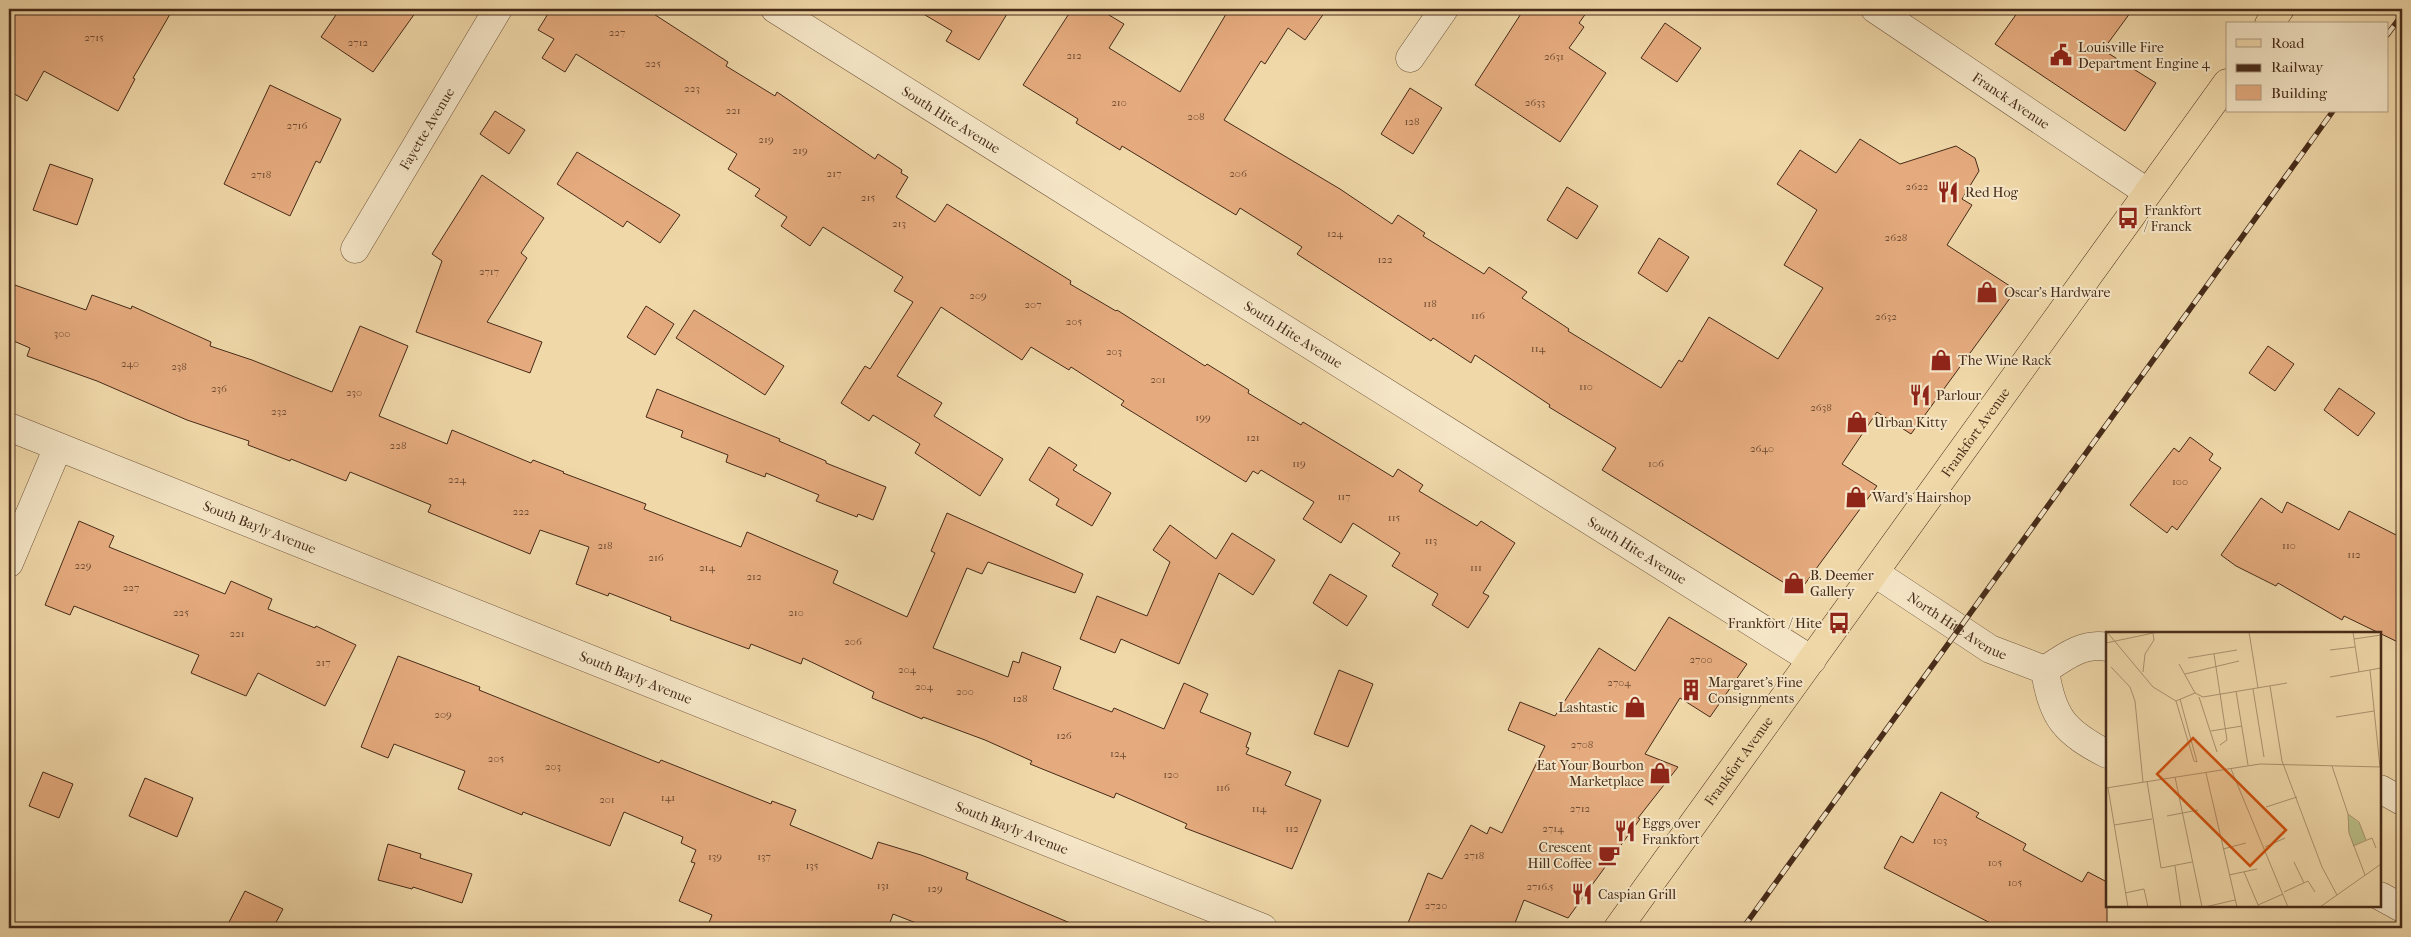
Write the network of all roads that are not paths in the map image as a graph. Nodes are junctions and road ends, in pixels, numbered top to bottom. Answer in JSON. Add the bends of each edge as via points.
{"nodes":[{"id":1,"x":498,"y":9,"type":"edge"},
{"id":2,"x":775,"y":9,"type":"edge"},
{"id":3,"x":1444,"y":9,"type":"edge"},
{"id":4,"x":1875,"y":9,"type":"edge"},
{"id":5,"x":2280,"y":9,"type":"edge"},
{"id":6,"x":2270,"y":22,"type":"edge"},
{"id":7,"x":1410,"y":58,"type":"dead end"},
{"id":8,"x":2226,"y":83,"type":"edge"},
{"id":9,"x":2147,"y":192,"type":"junction"},
{"id":10,"x":355,"y":248,"type":"dead end"},
{"id":11,"x":9,"y":427,"type":"edge"},
{"id":12,"x":58,"y":447,"type":"junction"},
{"id":13,"x":9,"y":563,"type":"edge"},
{"id":14,"x":1875,"y":572,"type":"junction"},
{"id":15,"x":2106,"y":647,"type":"edge"},
{"id":16,"x":1812,"y":660,"type":"junction"},
{"id":17,"x":2045,"y":670,"type":"junction"},
{"id":18,"x":2106,"y":753,"type":"edge"},
{"id":19,"x":2381,"y":790,"type":"edge"},
{"id":20,"x":2402,"y":801,"type":"edge"},
{"id":21,"x":2381,"y":897,"type":"edge"},
{"id":22,"x":2402,"y":908,"type":"edge"},
{"id":23,"x":1263,"y":928,"type":"edge"},
{"id":24,"x":1618,"y":928,"type":"edge"}],
"edges":[{"from":1,"to":10,"type":"street","name":"Fayette Avenue"},
{"from":2,"to":16,"type":"street","name":"South Hite Avenue"},
{"from":3,"to":7,"type":"street"},
{"from":4,"to":9,"type":"street","name":"Franck Avenue"},
{"from":5,"to":6,"type":"main road"},
{"from":8,"to":9,"type":"main road","name":"Frankfort Avenue"},
{"from":9,"to":14,"type":"main road","name":"Frankfort Avenue"},
{"from":11,"to":12,"type":"street","name":"South Bayly Avenue"},
{"from":12,"to":13,"type":"street"},
{"from":12,"to":23,"type":"street","name":"South Bayly Avenue"},
{"from":14,"to":16,"type":"main road","name":"Frankfort Avenue"},
{"from":14,"to":17,"type":"street","name":"North Hite Avenue","via":[[1990,649]]},
{"from":15,"to":17,"type":"street","via":[[2095,644],[2071,653]]},
{"from":16,"to":24,"type":"main road","name":"Frankfort Avenue"},
{"from":17,"to":18,"type":"street","via":[[2048,694],[2059,719],[2087,743]]},
{"from":19,"to":20,"type":"street"},
{"from":21,"to":22,"type":"street"}]}
